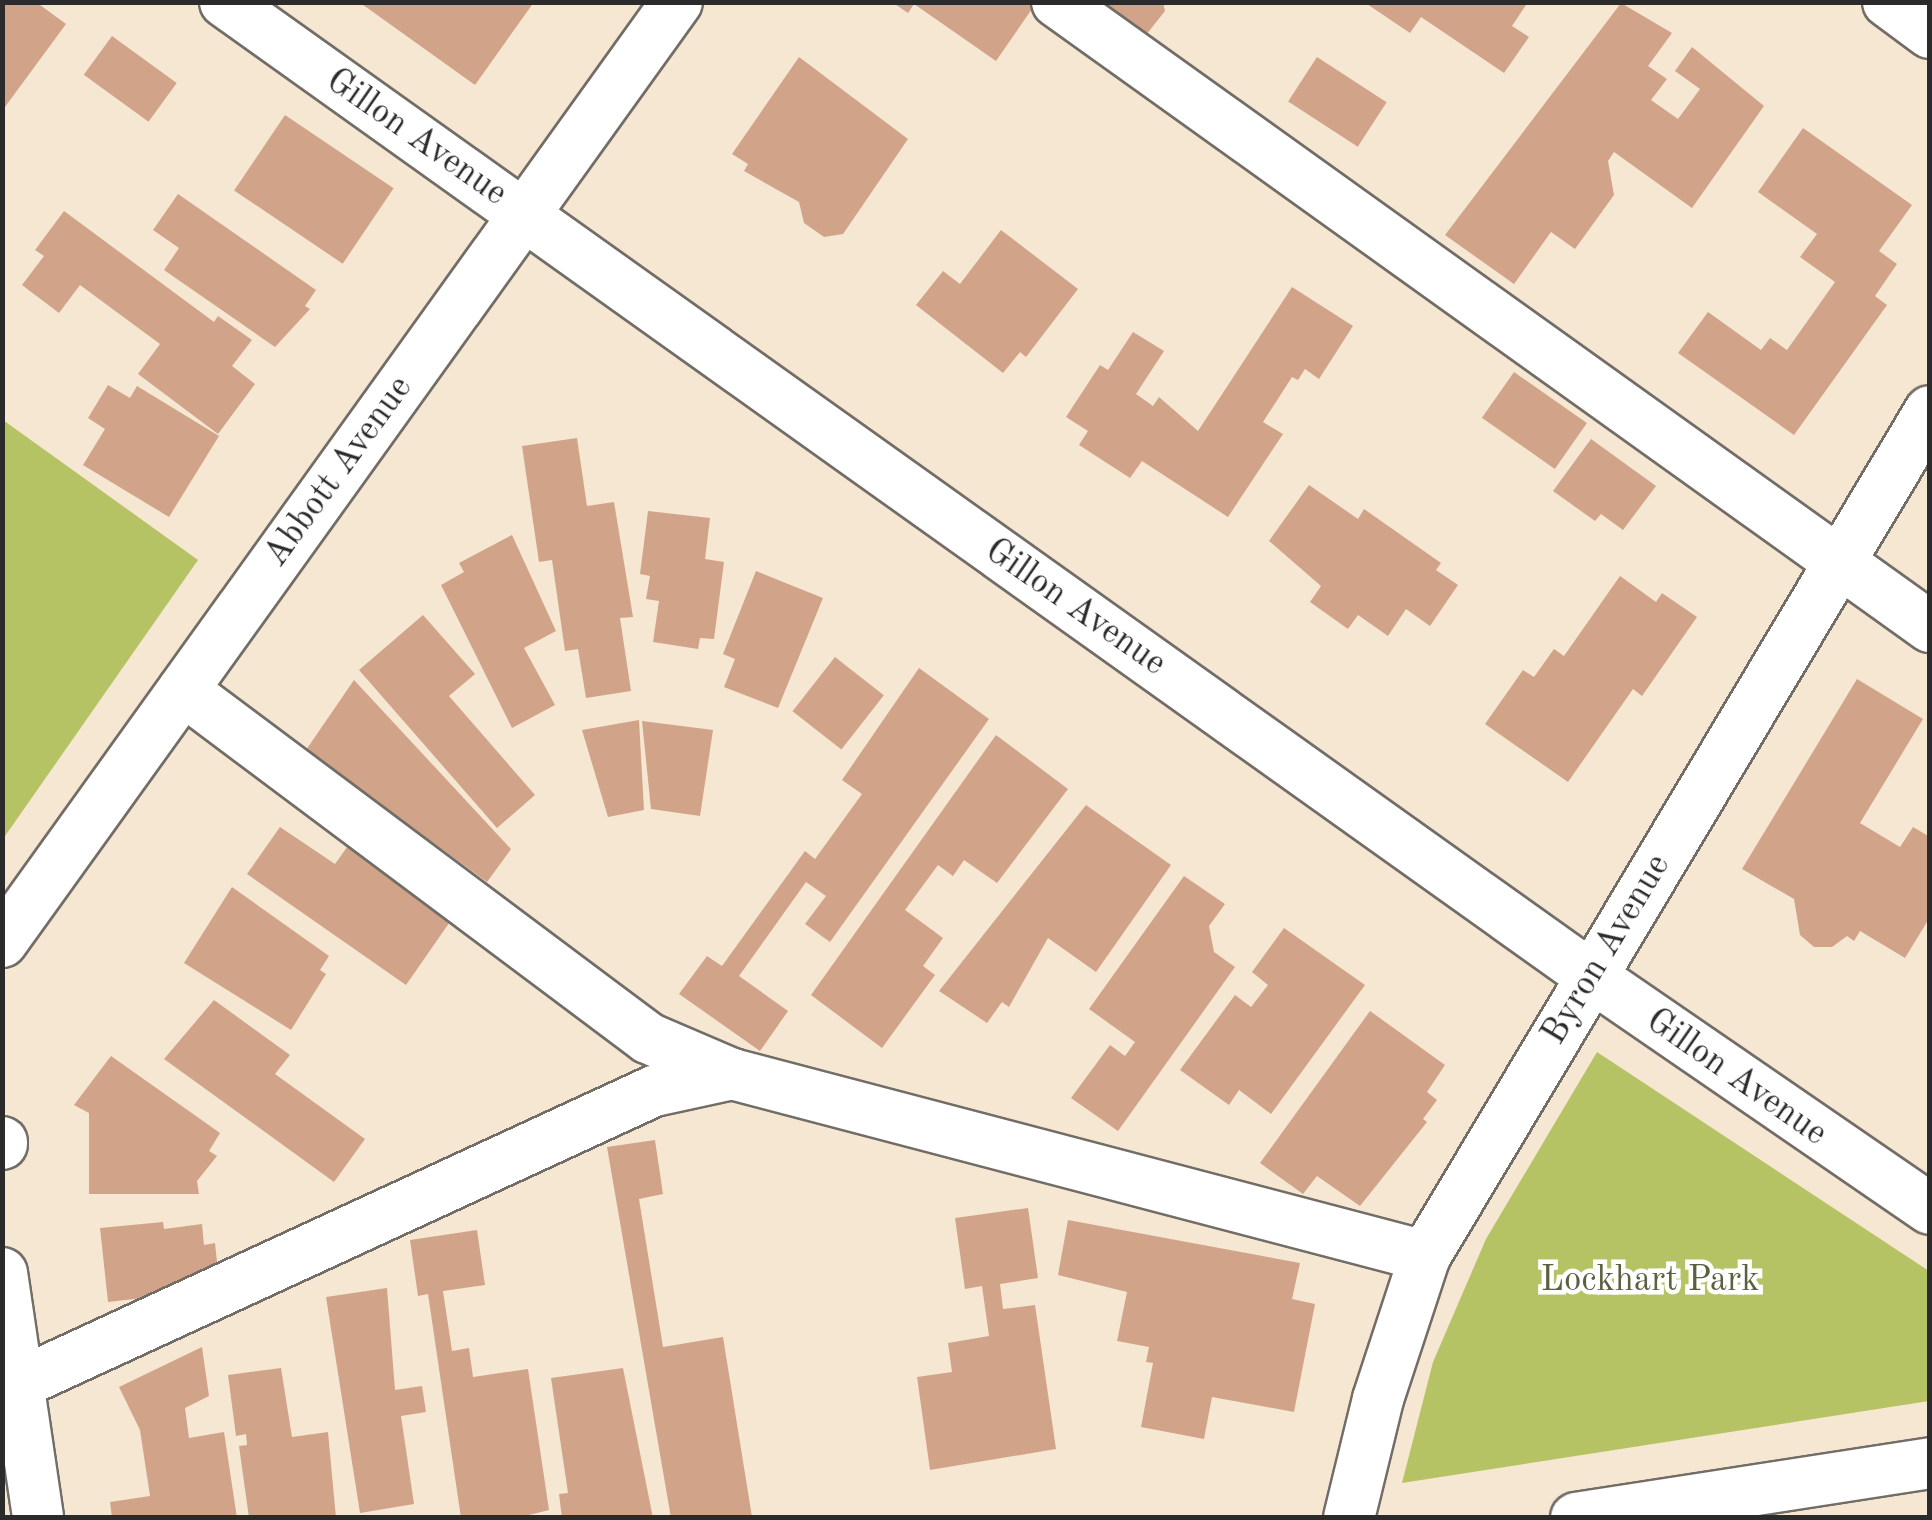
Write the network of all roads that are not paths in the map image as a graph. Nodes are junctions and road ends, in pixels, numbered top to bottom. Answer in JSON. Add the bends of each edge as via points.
{"nodes":[{"id":1,"x":225,"y":2,"type":"edge"},
{"id":2,"x":676,"y":2,"type":"edge"},
{"id":3,"x":1057,"y":2,"type":"edge"},
{"id":4,"x":1888,"y":2,"type":"edge"},
{"id":5,"x":1930,"y":33,"type":"edge"},
{"id":6,"x":524,"y":216,"type":"junction"},
{"id":7,"x":1930,"y":410,"type":"edge"},
{"id":8,"x":1836,"y":565,"type":"junction"},
{"id":9,"x":1930,"y":626,"type":"edge"},
{"id":10,"x":183,"y":690,"type":"junction"},
{"id":11,"x":2,"y":942,"type":"edge"},
{"id":12,"x":1591,"y":976,"type":"junction"},
{"id":13,"x":732,"y":1074,"type":"junction"},
{"id":14,"x":1930,"y":1209,"type":"edge"},
{"id":15,"x":1426,"y":1256,"type":"junction"},
{"id":16,"x":2,"y":1272,"type":"edge"},
{"id":17,"x":18,"y":1384,"type":"junction"},
{"id":18,"x":1930,"y":1462,"type":"edge"},
{"id":19,"x":38,"y":1518,"type":"edge"},
{"id":20,"x":1349,"y":1518,"type":"edge"},
{"id":21,"x":1576,"y":1518,"type":"edge"}],
"edges":[{"from":1,"to":6,"type":"street","name":"Gillon Avenue"},
{"from":2,"to":6,"type":"street","name":"Abbott Avenue"},
{"from":3,"to":8,"type":"street"},
{"from":4,"to":5,"type":"street"},
{"from":6,"to":10,"type":"street","name":"Abbott Avenue"},
{"from":6,"to":12,"type":"street","name":"Gillon Avenue"},
{"from":7,"to":8,"type":"street","name":"Byron Avenue"},
{"from":8,"to":9,"type":"street"},
{"from":8,"to":12,"type":"street","name":"Byron Avenue"},
{"from":10,"to":11,"type":"street","name":"Abbott Avenue"},
{"from":10,"to":13,"type":"street","via":[[648,1038]]},
{"from":12,"to":14,"type":"street","name":"Gillon Avenue"},
{"from":12,"to":15,"type":"street","name":"Byron Avenue"},
{"from":13,"to":15,"type":"street"},
{"from":13,"to":17,"type":"street","via":[[654,1091]]},
{"from":15,"to":20,"type":"street","name":"Byron Avenue","via":[[1378,1399]]},
{"from":16,"to":17,"type":"street"},
{"from":17,"to":19,"type":"street"},
{"from":18,"to":21,"type":"street"}]}
